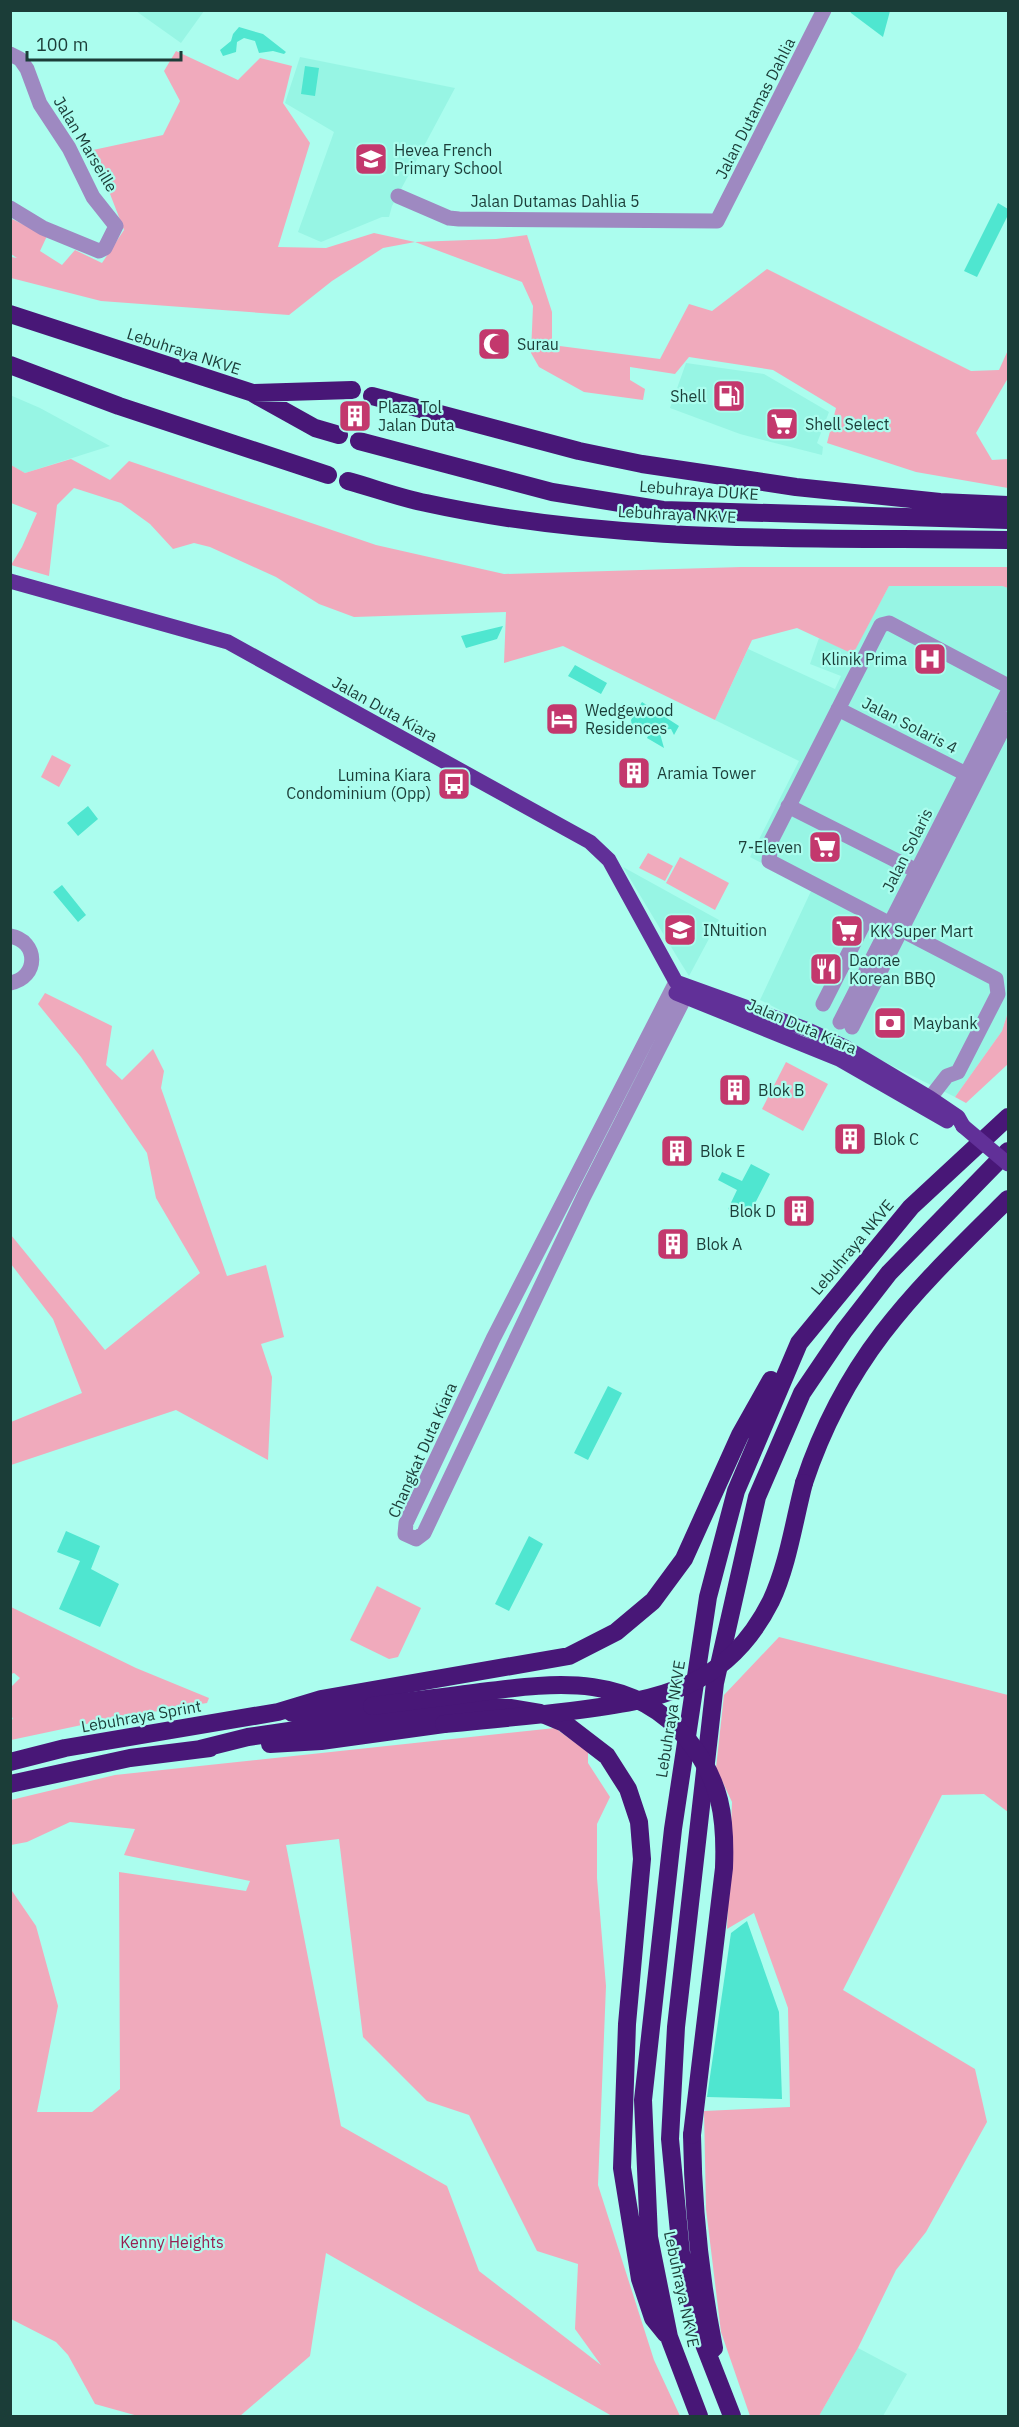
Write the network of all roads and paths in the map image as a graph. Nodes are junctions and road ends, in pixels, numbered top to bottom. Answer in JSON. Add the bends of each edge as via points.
{"nodes":[{"id":1,"x":824,"y":10,"type":"edge"},
{"id":2,"x":15,"y":57,"type":"edge"},
{"id":3,"x":398,"y":196,"type":"dead end"},
{"id":4,"x":10,"y":208,"type":"edge"},
{"id":5,"x":717,"y":221,"type":"joint"},
{"id":6,"x":10,"y":314,"type":"edge"},
{"id":7,"x":10,"y":365,"type":"edge"},
{"id":8,"x":352,"y":390,"type":"dead end"},
{"id":9,"x":253,"y":393,"type":"junction"},
{"id":10,"x":372,"y":396,"type":"dead end"},
{"id":11,"x":339,"y":435,"type":"dead end"},
{"id":12,"x":359,"y":441,"type":"dead end"},
{"id":13,"x":328,"y":475,"type":"dead end"},
{"id":14,"x":348,"y":481,"type":"dead end"},
{"id":15,"x":1008,"y":505,"type":"edge"},
{"id":16,"x":1008,"y":520,"type":"edge"},
{"id":17,"x":1008,"y":540,"type":"edge"},
{"id":18,"x":10,"y":581,"type":"edge"},
{"id":19,"x":1008,"y":690,"type":"edge"},
{"id":20,"x":838,"y":709,"type":"junction"},
{"id":21,"x":1008,"y":719,"type":"edge"},
{"id":22,"x":966,"y":774,"type":"junction"},
{"id":23,"x":788,"y":806,"type":"junction"},
{"id":24,"x":917,"y":871,"type":"junction"},
{"id":25,"x":869,"y":913,"type":"junction"},
{"id":26,"x":896,"y":927,"type":"junction"},
{"id":27,"x":10,"y":936,"type":"edge"},
{"id":28,"x":10,"y":983,"type":"edge"},
{"id":29,"x":678,"y":986,"type":"junction"},
{"id":30,"x":823,"y":1004,"type":"dead end"},
{"id":31,"x":846,"y":1025,"type":"dead end"},
{"id":32,"x":834,"y":1050,"type":"junction"},
{"id":33,"x":930,"y":1098,"type":"junction"},
{"id":34,"x":1008,"y":1117,"type":"edge"},
{"id":35,"x":963,"y":1126,"type":"junction"},
{"id":36,"x":1008,"y":1151,"type":"edge"},
{"id":37,"x":1008,"y":1164,"type":"edge"},
{"id":38,"x":1008,"y":1199,"type":"edge"},
{"id":39,"x":799,"y":1343,"type":"junction"},
{"id":40,"x":278,"y":1712,"type":"junction"},
{"id":41,"x":200,"y":1749,"type":"junction"},
{"id":42,"x":10,"y":1762,"type":"edge"},
{"id":43,"x":10,"y":1784,"type":"edge"},
{"id":44,"x":669,"y":2337,"type":"junction"},
{"id":45,"x":711,"y":2363,"type":"junction"},
{"id":46,"x":699,"y":2416,"type":"edge"},
{"id":47,"x":732,"y":2416,"type":"edge"}],
"edges":[{"from":1,"to":5,"type":"street","name":"Jalan Dutamas Dahlia"},
{"from":2,"to":4,"type":"street","name":"Jalan Marseille","via":[[27,69],[40,104],[69,148],[93,197],[116,226],[105,248],[99,251],[43,228]]},
{"from":3,"to":5,"type":"street","name":"Jalan Dutamas Dahlia 5","via":[[459,219]]},
{"from":6,"to":9,"type":"highway","name":"Lebuhraya NKVE"},
{"from":7,"to":13,"type":"highway","via":[[119,406]]},
{"from":8,"to":9,"type":"highway","name":"Lebuhraya NKVE"},
{"from":9,"to":11,"type":"highway","via":[[315,428]]},
{"from":10,"to":15,"type":"highway","via":[[579,452],[642,464],[796,487]]},
{"from":12,"to":16,"type":"highway","name":"Lebuhraya DUKE","via":[[552,492],[663,510]]},
{"from":14,"to":17,"type":"highway","name":"Lebuhraya NKVE","via":[[425,503],[486,514],[640,533]]},
{"from":18,"to":29,"type":"main road","name":"Jalan Duta Kiara","via":[[228,642],[590,842],[609,860]]},
{"from":19,"to":20,"type":"street","via":[[888,623],[881,626]]},
{"from":19,"to":22,"type":"street","name":"Jalan Solaris"},
{"from":20,"to":22,"type":"street","name":"Jalan Solaris 4"},
{"from":20,"to":23,"type":"street"},
{"from":21,"to":26,"type":"street","name":"Jalan Solaris"},
{"from":22,"to":24,"type":"street","name":"Jalan Solaris"},
{"from":23,"to":24,"type":"street"},
{"from":23,"to":25,"type":"street","via":[[771,841],[769,861]]},
{"from":24,"to":26,"type":"street","name":"Jalan Solaris"},
{"from":25,"to":26,"type":"street"},
{"from":25,"to":30,"type":"street"},
{"from":26,"to":31,"type":"street","name":"Jalan Solaris"},
{"from":26,"to":33,"type":"street","via":[[996,979],[998,993],[958,1072],[947,1076]]},
{"from":27,"to":28,"type":"street","via":[[25,942],[33,956],[26,977]]},
{"from":29,"to":29,"type":"street","name":"Changkat Duta Kiara","via":[[424,1533],[416,1539],[409,1537],[405,1534],[406,1523],[489,1347]]},
{"from":29,"to":32,"type":"main road","name":"Jalan Duta Kiara","via":[[806,1029]]},
{"from":32,"to":33,"type":"main road","name":"Jalan Duta Kiara"},
{"from":32,"to":35,"type":"main road","name":"Jalan Duta Kiara","via":[[954,1126]]},
{"from":33,"to":35,"type":"main road","name":"Jalan Duta Kiara"},
{"from":34,"to":39,"type":"highway","name":"Lebuhraya NKVE","via":[[911,1207]]},
{"from":35,"to":37,"type":"main road","name":"Jalan Duta Kiara","bridge":true},
{"from":36,"to":45,"type":"highway","name":"Lebuhraya NKVE","via":[[889,1273],[844,1331],[802,1393],[757,1497],[715,1683],[676,2027],[670,2139],[681,2253],[698,2329]]},
{"from":38,"to":41,"type":"highway","bridge":true,"via":[[887,1323],[835,1404],[817,1442],[772,1598],[736,1652],[709,1673],[679,1690],[636,1703],[321,1741]]},
{"from":39,"to":40,"type":"highway","via":[[769,1383],[740,1435],[684,1559],[653,1601],[616,1632],[569,1656],[321,1699]]},
{"from":39,"to":44,"type":"highway","name":"Lebuhraya NKVE","via":[[736,1491],[708,1597],[673,1829],[643,2100],[649,2237]]},
{"from":40,"to":42,"type":"highway","name":"Lebuhraya Sprint","via":[[65,1748]]},
{"from":40,"to":45,"type":"highway","bridge":true,"via":[[317,1713],[533,1686],[602,1687],[653,1708],[676,1726],[697,1751],[718,1791],[725,1826],[724,1868],[692,2135],[693,2203],[714,2349]]},
{"from":41,"to":43,"type":"highway","via":[[130,1758]]},
{"from":41,"to":44,"type":"highway","via":[[248,1737],[479,1707],[540,1713],[564,1723],[607,1756],[628,1789],[639,1822],[642,1859],[627,2024],[622,2169],[640,2279],[653,2318]]},
{"from":44,"to":46,"type":"highway","name":"Lebuhraya NKVE"},
{"from":45,"to":47,"type":"highway","name":"Lebuhraya NKVE"}]}
